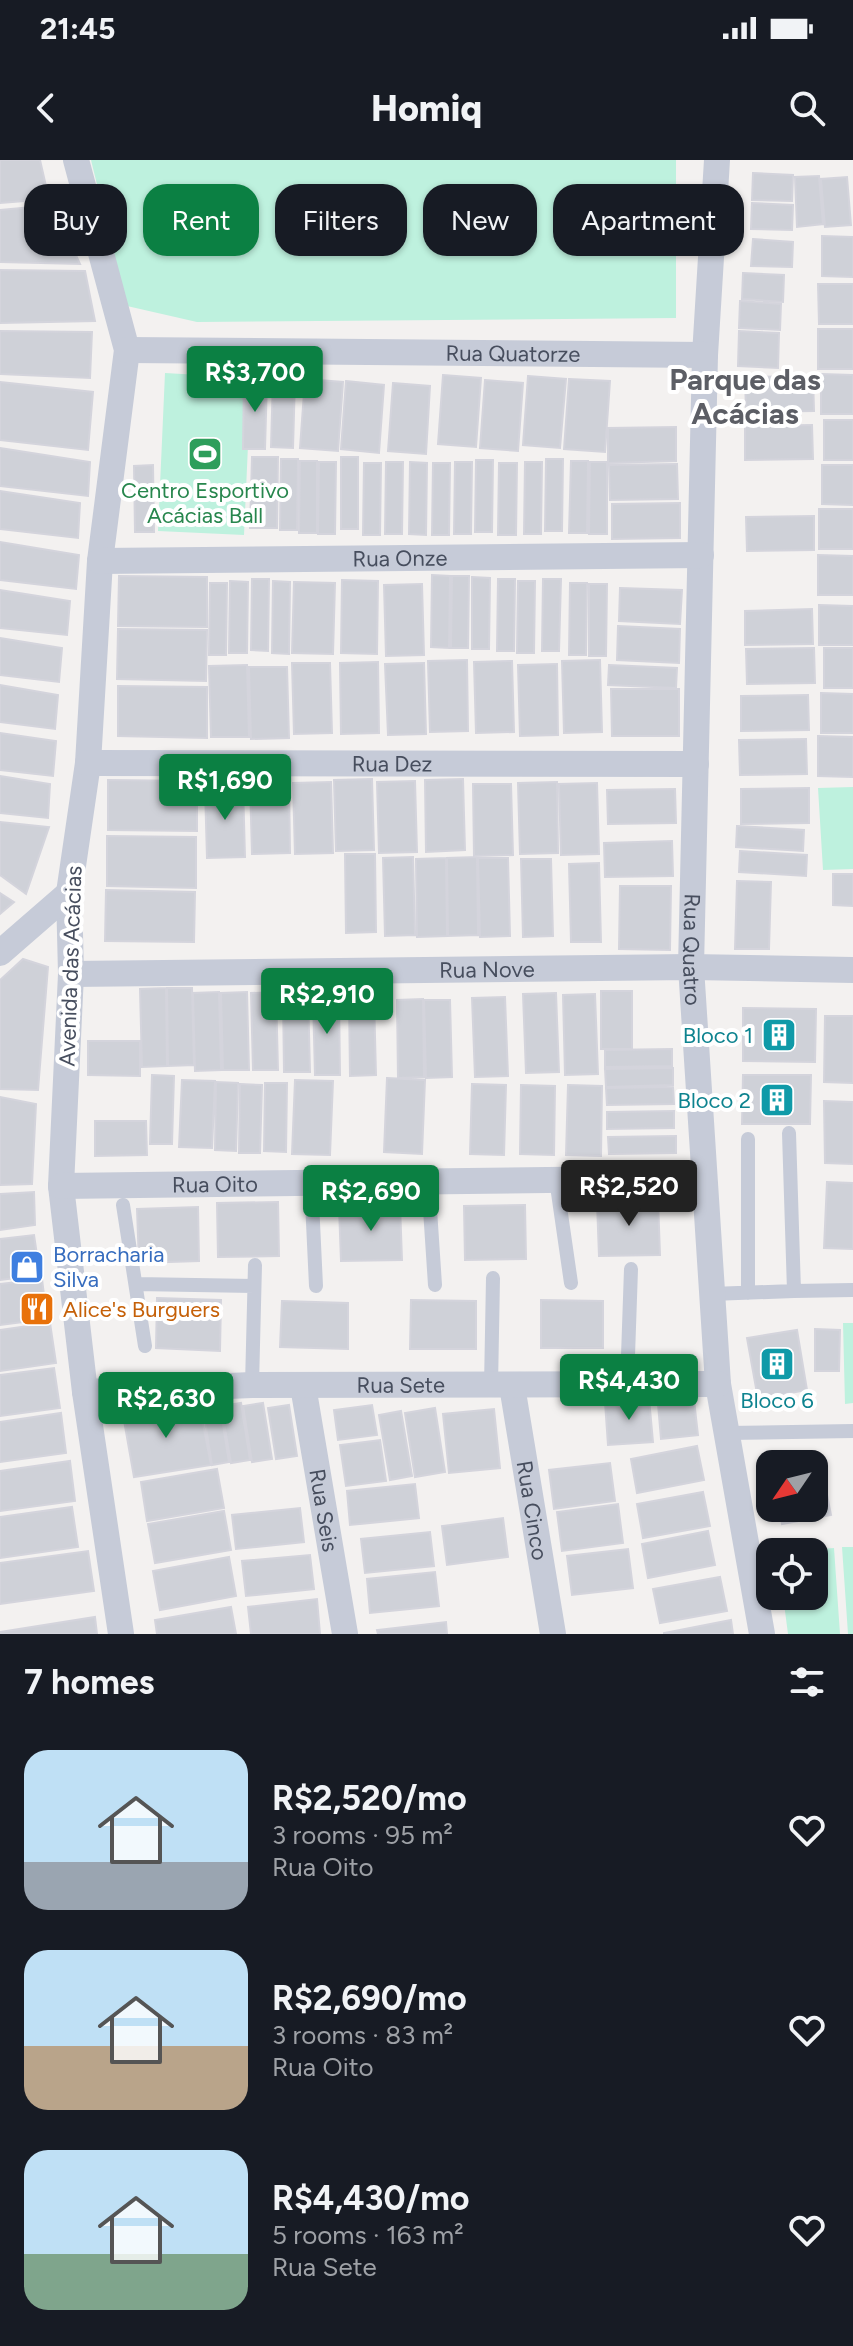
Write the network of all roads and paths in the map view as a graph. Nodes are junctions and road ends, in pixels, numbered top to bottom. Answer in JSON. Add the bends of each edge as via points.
{"nodes":[{"id":1,"x":76,"y":160,"type":"edge"},
{"id":2,"x":717,"y":160,"type":"edge"},
{"id":3,"x":127,"y":350,"type":"junction"},
{"id":4,"x":705,"y":355,"type":"junction"},
{"id":5,"x":701,"y":555,"type":"junction"},
{"id":6,"x":100,"y":561,"type":"junction"},
{"id":7,"x":88,"y":763,"type":"junction"},
{"id":8,"x":696,"y":764,"type":"junction"},
{"id":9,"x":69,"y":893,"type":"junction"},
{"id":10,"x":0,"y":953,"type":"edge"},
{"id":11,"x":691,"y":967,"type":"junction"},
{"id":12,"x":853,"y":970,"type":"edge"},
{"id":13,"x":71,"y":974,"type":"junction"},
{"id":14,"x":789,"y":1133,"type":"dead end"},
{"id":15,"x":748,"y":1139,"type":"dead end"},
{"id":16,"x":704,"y":1178,"type":"junction"},
{"id":17,"x":428,"y":1179,"type":"junction"},
{"id":18,"x":556,"y":1179,"type":"junction"},
{"id":19,"x":311,"y":1180,"type":"junction"},
{"id":20,"x":61,"y":1186,"type":"junction"},
{"id":21,"x":123,"y":1205,"type":"dead end"},
{"id":22,"x":255,"y":1265,"type":"dead end"},
{"id":23,"x":631,"y":1269,"type":"dead end"},
{"id":24,"x":493,"y":1278,"type":"dead end"},
{"id":25,"x":571,"y":1283,"type":"dead end"},
{"id":26,"x":136,"y":1284,"type":"junction"},
{"id":27,"x":435,"y":1285,"type":"dead end"},
{"id":28,"x":254,"y":1286,"type":"junction"},
{"id":29,"x":316,"y":1286,"type":"dead end"},
{"id":30,"x":853,"y":1290,"type":"edge"},
{"id":31,"x":794,"y":1291,"type":"junction"},
{"id":32,"x":748,"y":1293,"type":"junction"},
{"id":33,"x":712,"y":1294,"type":"junction"},
{"id":34,"x":145,"y":1346,"type":"dead end"},
{"id":35,"x":718,"y":1384,"type":"junction"},
{"id":36,"x":252,"y":1385,"type":"junction"},
{"id":37,"x":627,"y":1385,"type":"junction"},
{"id":38,"x":303,"y":1386,"type":"junction"},
{"id":39,"x":502,"y":1386,"type":"junction"},
{"id":40,"x":85,"y":1392,"type":"junction"},
{"id":41,"x":853,"y":1431,"type":"edge"},
{"id":42,"x":727,"y":1433,"type":"junction"},
{"id":43,"x":121,"y":1634,"type":"edge"},
{"id":44,"x":345,"y":1634,"type":"edge"},
{"id":45,"x":553,"y":1634,"type":"edge"},
{"id":46,"x":762,"y":1634,"type":"edge"}],
"edges":[{"from":1,"to":3,"type":"street","name":"Avenida das Acácias"},
{"from":2,"to":4,"type":"street"},
{"from":3,"to":4,"type":"street","name":"Rua Quatorze"},
{"from":3,"to":6,"type":"street","name":"Avenida das Acácias"},
{"from":4,"to":5,"type":"street","name":"Rua Quatro"},
{"from":5,"to":6,"type":"street","name":"Rua Onze"},
{"from":5,"to":8,"type":"street","name":"Rua Quatro"},
{"from":6,"to":7,"type":"street","name":"Avenida das Acácias"},
{"from":7,"to":8,"type":"street","name":"Rua Dez"},
{"from":7,"to":9,"type":"street","name":"Avenida das Acácias"},
{"from":8,"to":11,"type":"street","name":"Rua Quatro"},
{"from":9,"to":10,"type":"street"},
{"from":9,"to":13,"type":"street","name":"Avenida das Acácias"},
{"from":11,"to":12,"type":"street","name":"Rua Nove"},
{"from":11,"to":13,"type":"street","name":"Rua Nove"},
{"from":11,"to":16,"type":"street","name":"Rua Quatro"},
{"from":13,"to":20,"type":"street","name":"Avenida das Acácias"},
{"from":14,"to":31,"type":"lane"},
{"from":15,"to":32,"type":"lane"},
{"from":16,"to":18,"type":"street","name":"Rua Oito"},
{"from":16,"to":33,"type":"street","name":"Rua Quatro"},
{"from":17,"to":18,"type":"street","name":"Rua Oito"},
{"from":17,"to":19,"type":"street","name":"Rua Oito"},
{"from":17,"to":27,"type":"lane"},
{"from":18,"to":25,"type":"lane"},
{"from":19,"to":20,"type":"street","name":"Rua Oito"},
{"from":19,"to":29,"type":"lane"},
{"from":20,"to":40,"type":"street","name":"Avenida das Acácias"},
{"from":21,"to":26,"type":"lane"},
{"from":22,"to":28,"type":"lane"},
{"from":23,"to":37,"type":"lane"},
{"from":24,"to":39,"type":"lane"},
{"from":26,"to":28,"type":"lane"},
{"from":26,"to":34,"type":"lane"},
{"from":28,"to":36,"type":"lane"},
{"from":30,"to":31,"type":"lane"},
{"from":31,"to":32,"type":"lane"},
{"from":32,"to":33,"type":"lane"},
{"from":33,"to":35,"type":"street","name":"Rua Quatro"},
{"from":35,"to":37,"type":"street","name":"Rua Sete"},
{"from":35,"to":42,"type":"street","name":"Rua Quatro"},
{"from":36,"to":38,"type":"street","name":"Rua Sete"},
{"from":36,"to":40,"type":"street","name":"Rua Sete"},
{"from":37,"to":39,"type":"street","name":"Rua Sete"},
{"from":38,"to":39,"type":"street","name":"Rua Sete"},
{"from":38,"to":44,"type":"street","name":"Rua Seis"},
{"from":39,"to":45,"type":"street","name":"Rua Cinco"},
{"from":40,"to":43,"type":"street","name":"Avenida das Acácias"},
{"from":41,"to":42,"type":"lane"},
{"from":42,"to":46,"type":"street","name":"Rua Quatro"}]}
